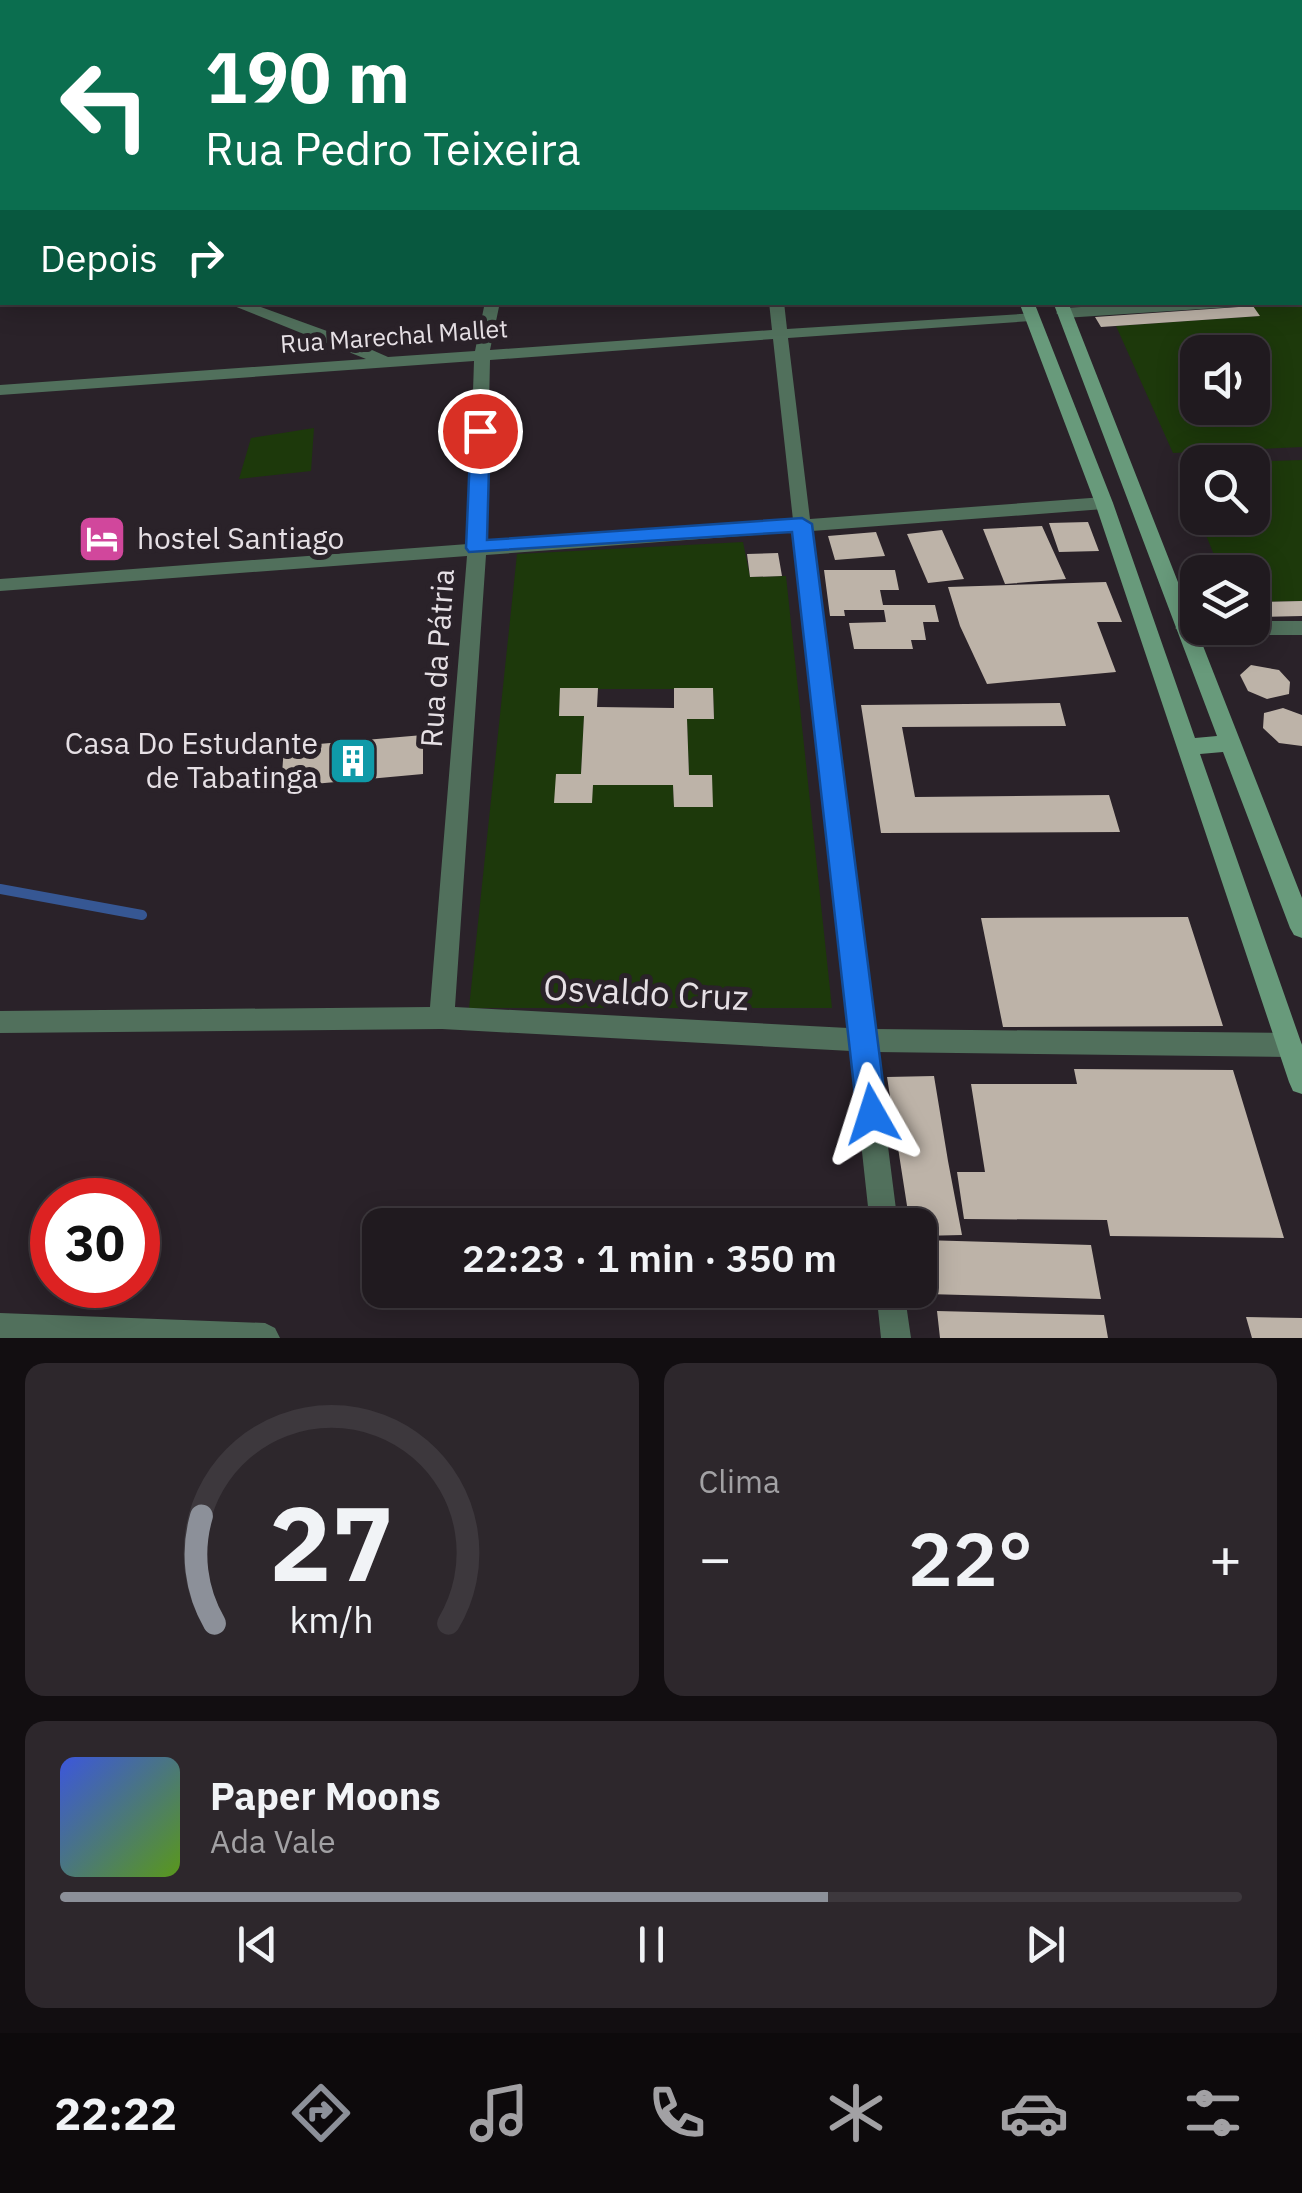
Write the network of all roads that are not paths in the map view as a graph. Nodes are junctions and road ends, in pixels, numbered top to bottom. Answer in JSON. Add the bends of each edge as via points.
{"nodes":[{"id":1,"x":240,"y":305,"type":"edge"},
{"id":2,"x":492,"y":305,"type":"edge"},
{"id":3,"x":776,"y":305,"type":"edge"},
{"id":4,"x":1154,"y":305,"type":"edge"},
{"id":5,"x":1062,"y":308,"type":"edge"},
{"id":6,"x":1028,"y":310,"type":"edge"},
{"id":7,"x":778,"y":332,"type":"junction"},
{"id":8,"x":482,"y":353,"type":"junction"},
{"id":9,"x":385,"y":362,"type":"junction"},
{"id":10,"x":1088,"y":376,"type":"junction"},
{"id":11,"x":1055,"y":382,"type":"junction"},
{"id":12,"x":0,"y":390,"type":"edge"},
{"id":13,"x":1104,"y":502,"type":"junction"},
{"id":14,"x":802,"y":524,"type":"junction"},
{"id":15,"x":477,"y":548,"type":"junction"},
{"id":16,"x":0,"y":585,"type":"edge"},
{"id":17,"x":1180,"y":615,"type":"edge"},
{"id":18,"x":1270,"y":628,"type":"edge"},
{"id":19,"x":1302,"y":628,"type":"edge"},
{"id":20,"x":1192,"y":645,"type":"edge"},
{"id":21,"x":1230,"y":743,"type":"junction"},
{"id":22,"x":1188,"y":747,"type":"junction"},
{"id":23,"x":1302,"y":928,"type":"edge"},
{"id":24,"x":442,"y":1018,"type":"junction"},
{"id":25,"x":0,"y":1022,"type":"edge"},
{"id":26,"x":864,"y":1040,"type":"junction"},
{"id":27,"x":1289,"y":1045,"type":"junction"},
{"id":28,"x":1302,"y":1082,"type":"edge"},
{"id":29,"x":882,"y":1208,"type":"edge"},
{"id":30,"x":892,"y":1308,"type":"edge"},
{"id":31,"x":0,"y":1328,"type":"edge"},
{"id":32,"x":264,"y":1338,"type":"edge"},
{"id":33,"x":896,"y":1338,"type":"edge"}],
"edges":[{"from":1,"to":9,"type":"street"},
{"from":2,"to":8,"type":"street","name":"Rua da Pátria"},
{"from":3,"to":7,"type":"street"},
{"from":4,"to":5,"type":"street"},
{"from":5,"to":10,"type":"main road"},
{"from":6,"to":7,"type":"street","name":"Rua Marechal Mallet"},
{"from":6,"to":11,"type":"main road"},
{"from":7,"to":8,"type":"street","name":"Rua Marechal Mallet"},
{"from":7,"to":14,"type":"street"},
{"from":8,"to":9,"type":"street","name":"Rua Marechal Mallet"},
{"from":8,"to":15,"type":"street","name":"Rua da Pátria"},
{"from":9,"to":12,"type":"street","name":"Rua Marechal Mallet"},
{"from":10,"to":11,"type":"main road"},
{"from":10,"to":17,"type":"main road"},
{"from":11,"to":13,"type":"main road"},
{"from":13,"to":14,"type":"street"},
{"from":13,"to":22,"type":"main road"},
{"from":14,"to":15,"type":"street"},
{"from":14,"to":26,"type":"street"},
{"from":15,"to":16,"type":"street"},
{"from":15,"to":24,"type":"street","name":"Rua da Pátria"},
{"from":18,"to":19,"type":"street"},
{"from":20,"to":21,"type":"main road"},
{"from":21,"to":22,"type":"main road"},
{"from":21,"to":23,"type":"main road"},
{"from":22,"to":27,"type":"main road"},
{"from":24,"to":25,"type":"street","name":"Osvaldo Cruz"},
{"from":24,"to":26,"type":"street","name":"Osvaldo Cruz"},
{"from":26,"to":27,"type":"street","name":"Osvaldo Cruz"},
{"from":26,"to":29,"type":"street"},
{"from":27,"to":28,"type":"main road"},
{"from":30,"to":33,"type":"street"},
{"from":31,"to":32,"type":"street"}]}
